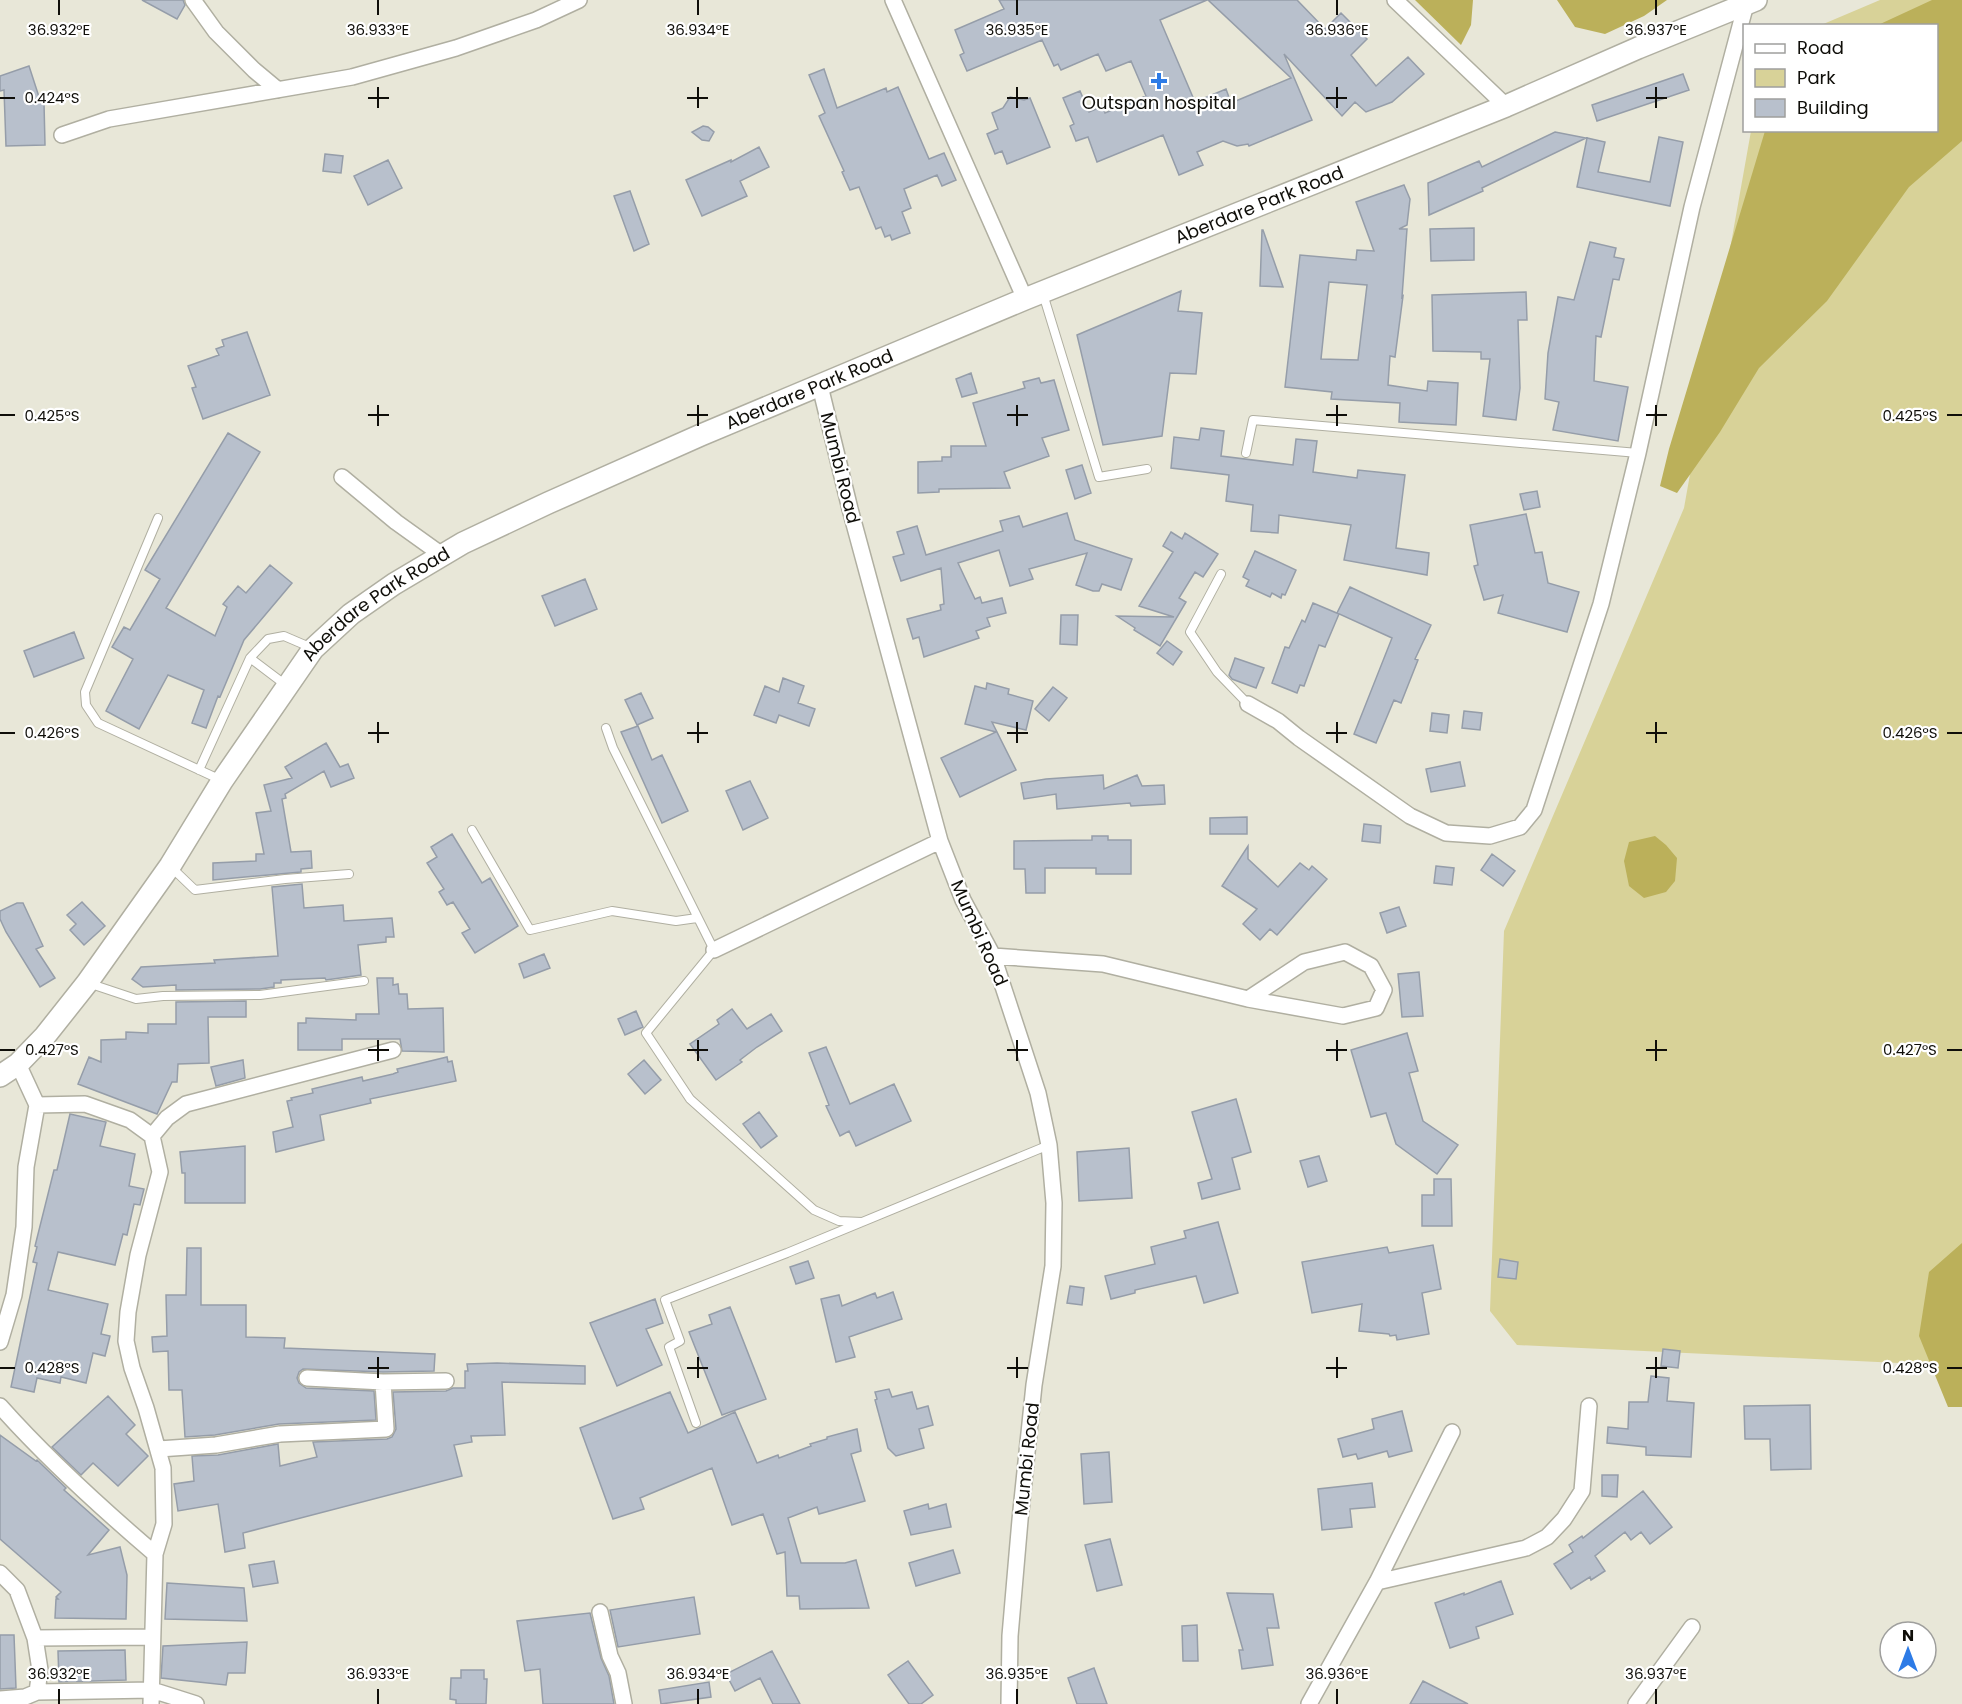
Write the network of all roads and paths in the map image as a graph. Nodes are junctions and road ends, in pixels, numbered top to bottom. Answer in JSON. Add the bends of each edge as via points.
{"nodes":[{"id":1,"x":194,"y":0,"type":"edge"},
{"id":2,"x":579,"y":0,"type":"edge"},
{"id":3,"x":893,"y":0,"type":"edge"},
{"id":4,"x":1395,"y":0,"type":"edge"},
{"id":5,"x":1751,"y":2,"type":"edge"},
{"id":6,"x":1745,"y":24,"type":"edge"},
{"id":7,"x":1743,"y":30,"type":"edge"},
{"id":8,"x":278,"y":90,"type":"junction"},
{"id":9,"x":1506,"y":106,"type":"junction"},
{"id":10,"x":62,"y":135,"type":"dead end"},
{"id":11,"x":1034,"y":296,"type":"junction"},
{"id":12,"x":820,"y":387,"type":"junction"},
{"id":13,"x":1246,"y":453,"type":"dead end"},
{"id":14,"x":1638,"y":453,"type":"junction"},
{"id":15,"x":1147,"y":469,"type":"dead end"},
{"id":16,"x":342,"y":477,"type":"dead end"},
{"id":17,"x":158,"y":518,"type":"dead end"},
{"id":18,"x":442,"y":555,"type":"junction"},
{"id":19,"x":1221,"y":574,"type":"dead end"},
{"id":20,"x":313,"y":649,"type":"junction"},
{"id":21,"x":250,"y":658,"type":"junction"},
{"id":22,"x":287,"y":686,"type":"junction"},
{"id":23,"x":1248,"y":704,"type":"joint"},
{"id":24,"x":606,"y":728,"type":"dead end"},
{"id":25,"x":199,"y":770,"type":"junction"},
{"id":26,"x":222,"y":781,"type":"junction"},
{"id":27,"x":472,"y":830,"type":"dead end"},
{"id":28,"x":940,"y":841,"type":"junction"},
{"id":29,"x":170,"y":866,"type":"junction"},
{"id":30,"x":349,"y":874,"type":"dead end"},
{"id":31,"x":697,"y":918,"type":"junction"},
{"id":32,"x":714,"y":950,"type":"junction"},
{"id":33,"x":993,"y":956,"type":"junction"},
{"id":34,"x":364,"y":981,"type":"dead end"},
{"id":35,"x":87,"y":983,"type":"junction"},
{"id":36,"x":1248,"y":999,"type":"junction"},
{"id":37,"x":393,"y":1050,"type":"dead end"},
{"id":38,"x":18,"y":1064,"type":"junction"},
{"id":39,"x":0,"y":1076,"type":"edge"},
{"id":40,"x":38,"y":1105,"type":"junction"},
{"id":41,"x":152,"y":1136,"type":"junction"},
{"id":42,"x":1049,"y":1145,"type":"junction"},
{"id":43,"x":862,"y":1222,"type":"junction"},
{"id":44,"x":0,"y":1342,"type":"edge"},
{"id":45,"x":307,"y":1378,"type":"dead end"},
{"id":46,"x":446,"y":1381,"type":"dead end"},
{"id":47,"x":383,"y":1382,"type":"junction"},
{"id":48,"x":0,"y":1406,"type":"edge"},
{"id":49,"x":1588,"y":1406,"type":"dead end"},
{"id":50,"x":696,"y":1423,"type":"dead end"},
{"id":51,"x":1452,"y":1432,"type":"dead end"},
{"id":52,"x":159,"y":1449,"type":"junction"},
{"id":53,"x":155,"y":1554,"type":"junction"},
{"id":54,"x":0,"y":1573,"type":"edge"},
{"id":55,"x":1377,"y":1582,"type":"junction"},
{"id":56,"x":17,"y":1590,"type":"junction"},
{"id":57,"x":0,"y":1591,"type":"edge"},
{"id":58,"x":600,"y":1612,"type":"dead end"},
{"id":59,"x":1692,"y":1627,"type":"dead end"},
{"id":60,"x":152,"y":1637,"type":"junction"},
{"id":61,"x":35,"y":1638,"type":"junction"},
{"id":62,"x":37,"y":1692,"type":"junction"},
{"id":63,"x":152,"y":1697,"type":"edge"},
{"id":64,"x":0,"y":1699,"type":"edge"},
{"id":65,"x":196,"y":1704,"type":"edge"},
{"id":66,"x":624,"y":1704,"type":"edge"},
{"id":67,"x":1009,"y":1704,"type":"edge"},
{"id":68,"x":1309,"y":1704,"type":"edge"},
{"id":69,"x":1636,"y":1704,"type":"edge"}],
"edges":[{"from":1,"to":8,"type":"street","via":[[216,32]]},
{"from":2,"to":8,"type":"street","via":[[456,48],[352,77]]},
{"from":3,"to":11,"type":"street"},
{"from":4,"to":9,"type":"street"},
{"from":5,"to":6,"type":"street"},
{"from":5,"to":9,"type":"street","name":"Aberdare Park Road"},
{"from":7,"to":14,"type":"street","via":[[1692,207]]},
{"from":8,"to":10,"type":"street","via":[[109,119]]},
{"from":9,"to":11,"type":"street","name":"Aberdare Park Road"},
{"from":11,"to":12,"type":"street","name":"Aberdare Park Road"},
{"from":11,"to":15,"type":"lane","via":[[1099,477]]},
{"from":12,"to":18,"type":"street","name":"Aberdare Park Road","via":[[701,435]]},
{"from":12,"to":28,"type":"street","name":"Mumbi Road"},
{"from":13,"to":14,"type":"lane","via":[[1253,420]]},
{"from":14,"to":23,"type":"street","via":[[1601,604],[1534,810],[1520,827],[1490,836],[1446,833],[1410,816],[1278,721]]},
{"from":16,"to":18,"type":"street"},
{"from":17,"to":25,"type":"lane","via":[[86,692],[86,705],[98,723]]},
{"from":18,"to":20,"type":"street","name":"Aberdare Park Road","via":[[351,614]]},
{"from":19,"to":23,"type":"lane","via":[[1190,632],[1217,672]]},
{"from":20,"to":21,"type":"lane","via":[[284,636],[268,639]]},
{"from":20,"to":22,"type":"street","name":"Aberdare Park Road"},
{"from":21,"to":22,"type":"lane"},
{"from":21,"to":25,"type":"lane"},
{"from":22,"to":26,"type":"street","name":"Aberdare Park Road"},
{"from":24,"to":31,"type":"lane"},
{"from":25,"to":26,"type":"lane"},
{"from":26,"to":29,"type":"street","name":"Aberdare Park Road"},
{"from":27,"to":31,"type":"lane","via":[[530,930],[612,911],[676,921]]},
{"from":28,"to":32,"type":"street"},
{"from":28,"to":33,"type":"street","name":"Mumbi Road","via":[[963,900]]},
{"from":29,"to":30,"type":"lane","via":[[195,890]]},
{"from":29,"to":35,"type":"street","name":"Aberdare Park Road"},
{"from":31,"to":32,"type":"lane"},
{"from":32,"to":43,"type":"lane","via":[[646,1033],[690,1099],[814,1210],[839,1221]]},
{"from":33,"to":36,"type":"street","via":[[1103,964]]},
{"from":33,"to":42,"type":"street","name":"Mumbi Road","via":[[1038,1093]]},
{"from":34,"to":35,"type":"lane","via":[[260,995],[136,999]]},
{"from":35,"to":38,"type":"street","name":"Aberdare Park Road"},
{"from":36,"to":36,"type":"street","via":[[1343,1016],[1376,1008],[1384,990],[1371,966],[1345,952],[1304,962]]},
{"from":37,"to":41,"type":"street","via":[[186,1104]]},
{"from":38,"to":39,"type":"street","name":"Aberdare Park Road"},
{"from":38,"to":40,"type":"street"},
{"from":40,"to":41,"type":"street","via":[[86,1104],[130,1120]]},
{"from":40,"to":44,"type":"street","via":[[26,1167],[24,1227],[15,1295]]},
{"from":41,"to":52,"type":"street","via":[[160,1172],[138,1255],[126,1341]]},
{"from":42,"to":43,"type":"lane"},
{"from":42,"to":67,"type":"street","name":"Mumbi Road","via":[[1054,1203],[1053,1266],[1034,1385],[1010,1636]]},
{"from":43,"to":50,"type":"lane","via":[[665,1300],[680,1341],[669,1347]]},
{"from":45,"to":47,"type":"street"},
{"from":46,"to":47,"type":"street"},
{"from":47,"to":52,"type":"street","via":[[386,1429],[280,1434],[216,1445]]},
{"from":48,"to":53,"type":"street","via":[[47,1457]]},
{"from":49,"to":55,"type":"street","via":[[1582,1491],[1547,1537],[1526,1548]]},
{"from":51,"to":55,"type":"street"},
{"from":52,"to":53,"type":"street","via":[[164,1524]]},
{"from":53,"to":60,"type":"street"},
{"from":54,"to":56,"type":"street"},
{"from":55,"to":68,"type":"street"},
{"from":56,"to":57,"type":"street"},
{"from":56,"to":61,"type":"street"},
{"from":58,"to":66,"type":"street"},
{"from":59,"to":69,"type":"street"},
{"from":60,"to":61,"type":"street"},
{"from":60,"to":63,"type":"street"},
{"from":61,"to":62,"type":"street","via":[[40,1670]]},
{"from":62,"to":63,"type":"street"},
{"from":62,"to":64,"type":"street"},
{"from":63,"to":65,"type":"street"}]}
